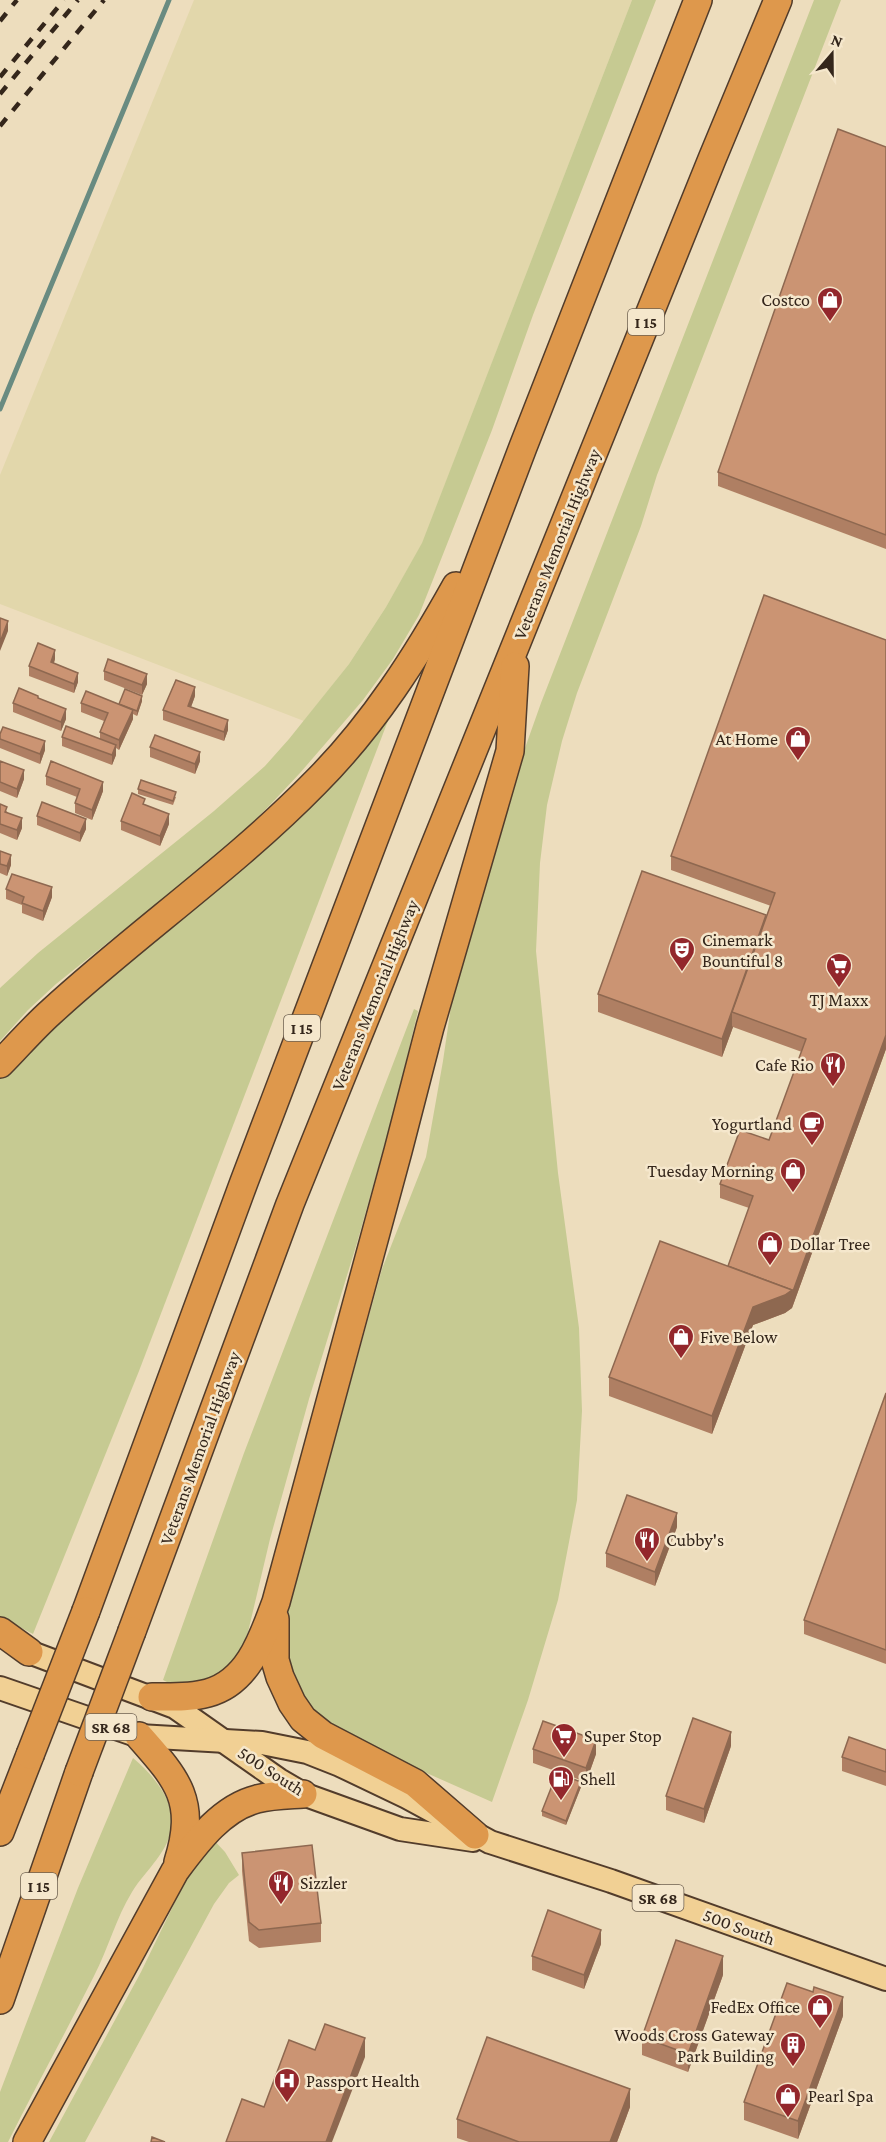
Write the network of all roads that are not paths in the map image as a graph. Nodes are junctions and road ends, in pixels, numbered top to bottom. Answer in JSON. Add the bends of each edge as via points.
{"nodes":[{"id":1,"x":698,"y":0,"type":"edge"},
{"id":2,"x":778,"y":0,"type":"edge"},
{"id":3,"x":523,"y":447,"type":"junction"},
{"id":4,"x":517,"y":644,"type":"junction"},
{"id":5,"x":0,"y":1064,"type":"edge"},
{"id":6,"x":276,"y":1602,"type":"junction"},
{"id":7,"x":0,"y":1632,"type":"edge"},
{"id":8,"x":29,"y":1652,"type":"joint"},
{"id":9,"x":0,"y":1688,"type":"edge"},
{"id":10,"x":152,"y":1697,"type":"junction"},
{"id":11,"x":139,"y":1736,"type":"junction"},
{"id":12,"x":226,"y":1742,"type":"junction"},
{"id":13,"x":303,"y":1794,"type":"junction"},
{"id":14,"x":0,"y":1832,"type":"edge"},
{"id":15,"x":483,"y":1839,"type":"junction"},
{"id":16,"x":175,"y":1871,"type":"junction"},
{"id":17,"x":886,"y":1979,"type":"edge"},
{"id":18,"x":0,"y":2000,"type":"edge"},
{"id":19,"x":27,"y":2142,"type":"edge"}],
"edges":[{"from":1,"to":3,"type":"highway","number":"I 15"},
{"from":2,"to":4,"type":"highway","name":"Veterans Memorial Highway","number":"I 15"},
{"from":3,"to":5,"type":"highway","via":[[442,611],[367,724],[317,782],[270,826],[57,1006]]},
{"from":3,"to":14,"type":"highway","number":"I 15","bridge":true},
{"from":4,"to":6,"type":"highway","via":[[510,751],[430,1027]]},
{"from":4,"to":18,"type":"highway","name":"Veterans Memorial Highway","number":"I 15","bridge":true,"via":[[290,1204],[79,1772]]},
{"from":6,"to":10,"type":"highway","via":[[249,1663],[232,1682],[195,1696]]},
{"from":6,"to":15,"type":"highway","via":[[275,1660],[292,1703],[303,1719],[323,1735],[415,1783]]},
{"from":7,"to":8,"type":"highway"},
{"from":8,"to":10,"type":"main road","name":"500 South","number":"SR 68"},
{"from":9,"to":11,"type":"main road","name":"500 South","number":"SR 68"},
{"from":10,"to":12,"type":"main road","name":"500 South","number":"SR 68","via":[[175,1707]]},
{"from":11,"to":12,"type":"main road","name":"500 South","number":"SR 68"},
{"from":11,"to":16,"type":"highway","via":[[172,1776],[185,1805],[186,1832]]},
{"from":12,"to":13,"type":"main road","name":"500 South","number":"SR 68"},
{"from":12,"to":15,"type":"main road","name":"500 South","number":"SR 68","via":[[278,1745],[321,1757],[407,1797]]},
{"from":13,"to":15,"type":"main road","name":"500 South","number":"SR 68","via":[[399,1829]]},
{"from":13,"to":16,"type":"highway","via":[[260,1798],[240,1805],[207,1832]]},
{"from":15,"to":17,"type":"main road","name":"500 South","number":"SR 68"},
{"from":16,"to":19,"type":"highway"}]}
